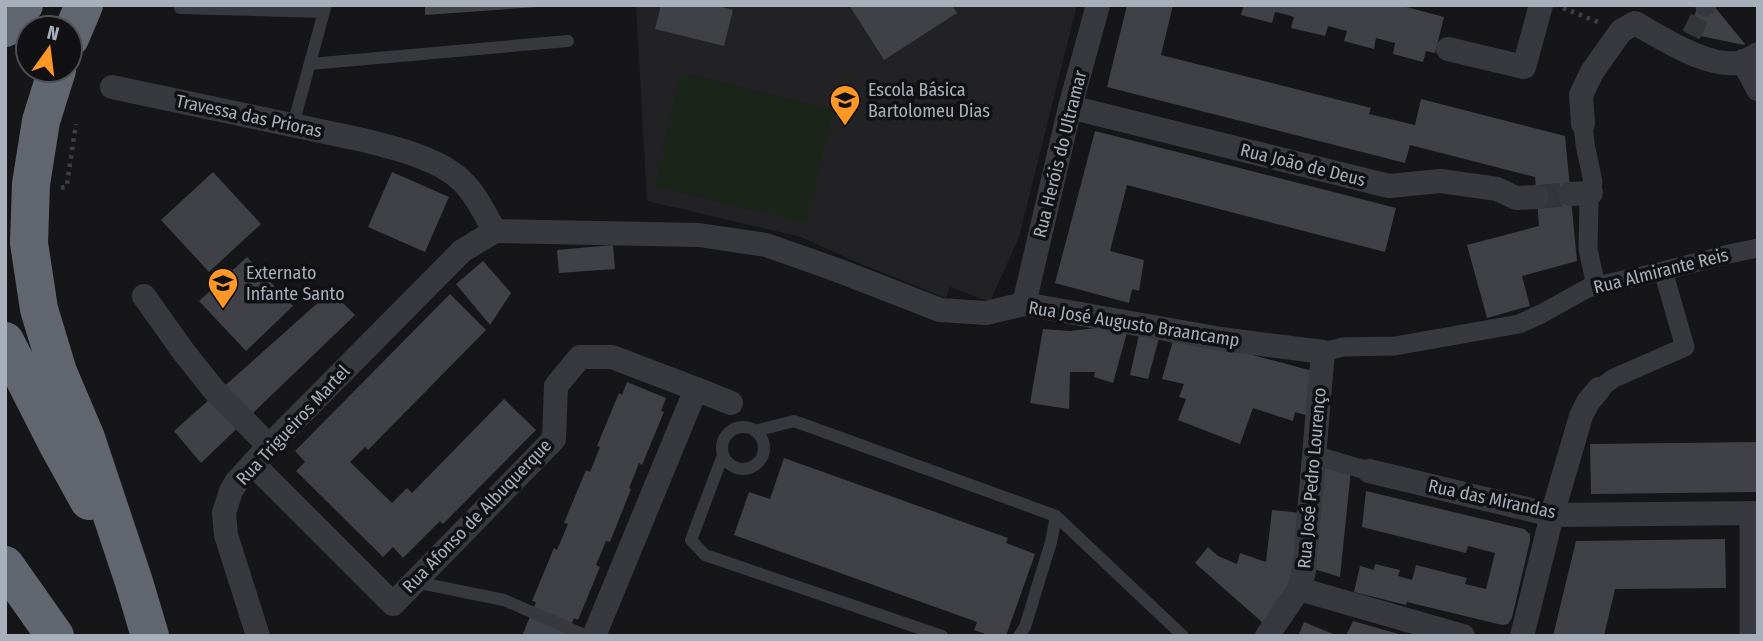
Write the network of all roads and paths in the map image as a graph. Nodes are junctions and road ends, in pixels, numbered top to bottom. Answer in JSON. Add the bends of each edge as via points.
{"nodes":[{"id":1,"x":24,"y":5,"type":"edge"},
{"id":2,"x":1098,"y":5,"type":"edge"},
{"id":3,"x":1541,"y":5,"type":"edge"},
{"id":4,"x":1556,"y":5,"type":"edge"},
{"id":5,"x":180,"y":8,"type":"dead end"},
{"id":6,"x":325,"y":9,"type":"edge"},
{"id":7,"x":1630,"y":20,"type":"edge"},
{"id":8,"x":5,"y":28,"type":"edge"},
{"id":9,"x":568,"y":41,"type":"dead end"},
{"id":10,"x":1448,"y":49,"type":"dead end"},
{"id":11,"x":1750,"y":58,"type":"edge"},
{"id":12,"x":310,"y":64,"type":"junction"},
{"id":13,"x":53,"y":84,"type":"edge"},
{"id":14,"x":113,"y":87,"type":"dead end"},
{"id":15,"x":1758,"y":89,"type":"edge"},
{"id":16,"x":1070,"y":107,"type":"junction"},
{"id":17,"x":77,"y":120,"type":"dead end"},
{"id":18,"x":1583,"y":124,"type":"joint"},
{"id":19,"x":293,"y":125,"type":"junction"},
{"id":20,"x":58,"y":188,"type":"dead end"},
{"id":21,"x":1537,"y":197,"type":"tunnel mouth"},
{"id":22,"x":495,"y":231,"type":"junction"},
{"id":23,"x":1758,"y":248,"type":"edge"},
{"id":24,"x":1663,"y":271,"type":"junction"},
{"id":25,"x":1596,"y":286,"type":"junction"},
{"id":26,"x":144,"y":296,"type":"dead end"},
{"id":27,"x":1024,"y":304,"type":"junction"},
{"id":28,"x":5,"y":341,"type":"edge"},
{"id":29,"x":1323,"y":352,"type":"junction"},
{"id":30,"x":696,"y":389,"type":"junction"},
{"id":31,"x":1599,"y":389,"type":"joint"},
{"id":32,"x":731,"y":403,"type":"dead end"},
{"id":33,"x":755,"y":431,"type":"junction"},
{"id":34,"x":261,"y":455,"type":"junction"},
{"id":35,"x":723,"y":455,"type":"junction"},
{"id":36,"x":1314,"y":455,"type":"junction"},
{"id":37,"x":1369,"y":471,"type":"joint"},
{"id":38,"x":1753,"y":513,"type":"edge"},
{"id":39,"x":1552,"y":515,"type":"junction"},
{"id":40,"x":1056,"y":516,"type":"junction"},
{"id":41,"x":5,"y":565,"type":"edge"},
{"id":42,"x":134,"y":582,"type":"junction"},
{"id":43,"x":414,"y":582,"type":"junction"},
{"id":44,"x":1298,"y":589,"type":"junction"},
{"id":45,"x":55,"y":636,"type":"edge"},
{"id":46,"x":149,"y":636,"type":"edge"},
{"id":47,"x":258,"y":636,"type":"edge"},
{"id":48,"x":587,"y":636,"type":"edge"},
{"id":49,"x":594,"y":636,"type":"edge"},
{"id":50,"x":942,"y":636,"type":"edge"},
{"id":51,"x":1019,"y":636,"type":"edge"},
{"id":52,"x":1183,"y":636,"type":"edge"},
{"id":53,"x":1267,"y":636,"type":"edge"},
{"id":54,"x":1463,"y":636,"type":"edge"},
{"id":55,"x":1522,"y":636,"type":"edge"},
{"id":56,"x":1749,"y":636,"type":"edge"}],
"edges":[{"from":1,"to":8,"type":"highway"},
{"from":2,"to":16,"type":"street","name":"Rua Heróis do Ultramar"},
{"from":3,"to":10,"type":"street","via":[[1524,66]]},
{"from":4,"to":7,"type":"path"},
{"from":5,"to":6,"type":"lane"},
{"from":6,"to":12,"type":"lane"},
{"from":7,"to":11,"type":"street","via":[[1688,42],[1692,55],[1726,63]]},
{"from":7,"to":18,"type":"street","via":[[1581,95]]},
{"from":9,"to":12,"type":"lane"},
{"from":11,"to":15,"type":"street"},
{"from":12,"to":19,"type":"lane"},
{"from":13,"to":42,"type":"highway","via":[[41,121],[31,184],[29,243],[39,309]]},
{"from":14,"to":19,"type":"street","name":"Travessa das Prioras"},
{"from":16,"to":21,"type":"street","name":"Rua João de Deus","via":[[1389,186],[1441,181],[1497,189],[1516,198]]},
{"from":16,"to":27,"type":"street","name":"Rua Heróis do Ultramar"},
{"from":17,"to":20,"type":"path","via":[[67,184]]},
{"from":18,"to":25,"type":"street","via":[[1593,182],[1580,194],[1589,201],[1588,249]]},
{"from":19,"to":22,"type":"street","name":"Travessa das Prioras","via":[[404,150],[442,167],[462,181]]},
{"from":22,"to":27,"type":"street","name":"Rua José Augusto Braancamp","via":[[699,235],[766,245],[940,310],[986,313]]},
{"from":22,"to":34,"type":"street","name":"Rua Trigueiros Martel","via":[[462,251]]},
{"from":23,"to":24,"type":"street","name":"Rua Almirante Reis"},
{"from":24,"to":25,"type":"street","name":"Rua Almirante Reis"},
{"from":24,"to":31,"type":"street","via":[[1685,347],[1614,377]]},
{"from":25,"to":29,"type":"street","name":"Rua Almirante Reis","via":[[1519,324],[1395,346]]},
{"from":26,"to":34,"type":"street"},
{"from":27,"to":29,"type":"street","name":"Rua José Augusto Braancamp"},
{"from":28,"to":42,"type":"highway"},
{"from":29,"to":36,"type":"street","name":"Rua José Pedro Lourenço"},
{"from":30,"to":32,"type":"street","name":"Rua Afonso de Albuquerque"},
{"from":30,"to":43,"type":"street","name":"Rua Afonso de Albuquerque","via":[[612,357],[580,357],[556,386],[554,439]]},
{"from":30,"to":49,"type":"street"},
{"from":31,"to":39,"type":"street","via":[[1581,416]]},
{"from":33,"to":35,"type":"lane","via":[[743,427],[730,432],[723,442]]},
{"from":33,"to":35,"type":"lane","via":[[764,448],[756,465],[737,468]]},
{"from":33,"to":40,"type":"lane","via":[[794,421]]},
{"from":34,"to":43,"type":"street","name":"Rua Afonso de Albuquerque","via":[[393,604]]},
{"from":34,"to":47,"type":"street","name":"Rua Trigueiros Martel","via":[[231,491],[224,525]]},
{"from":35,"to":50,"type":"lane","via":[[691,540],[705,555]]},
{"from":36,"to":37,"type":"street","name":"Rua das Mirandas"},
{"from":36,"to":44,"type":"street","name":"Rua José Pedro Lourenço","via":[[1304,572]]},
{"from":37,"to":39,"type":"street","name":"Rua das Mirandas"},
{"from":38,"to":39,"type":"street","name":"Rua das Mirandas"},
{"from":38,"to":56,"type":"street"},
{"from":39,"to":55,"type":"street"},
{"from":40,"to":51,"type":"lane"},
{"from":40,"to":52,"type":"lane"},
{"from":41,"to":45,"type":"highway"},
{"from":42,"to":46,"type":"highway"},
{"from":43,"to":48,"type":"lane","via":[[505,600]]},
{"from":44,"to":53,"type":"street","name":"Rua José Pedro Lourenço"},
{"from":44,"to":54,"type":"street"}]}
